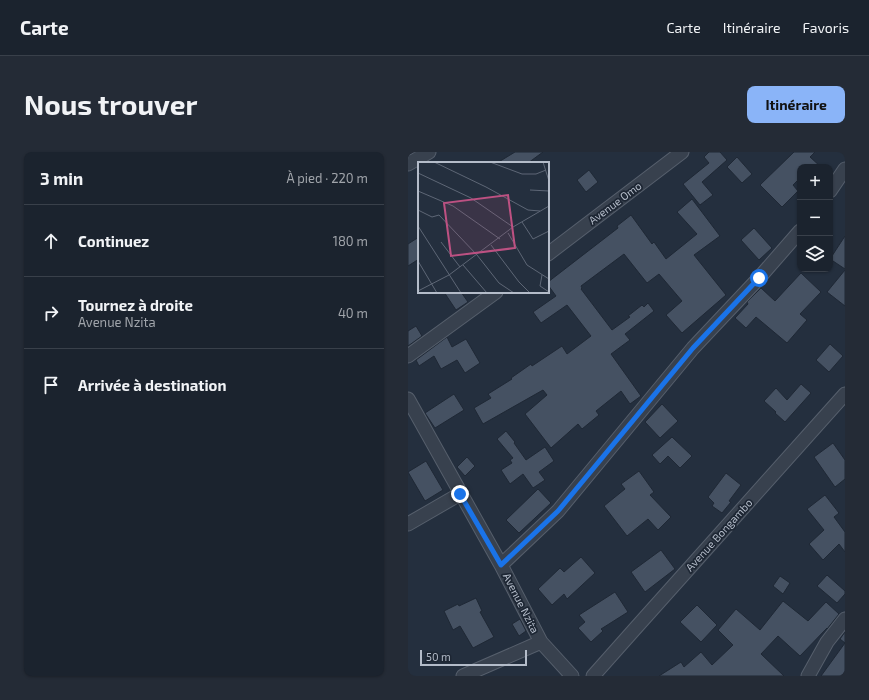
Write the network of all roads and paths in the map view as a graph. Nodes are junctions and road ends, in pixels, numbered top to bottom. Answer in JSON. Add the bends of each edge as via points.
{"nodes":[{"id":1,"x":429,"y":152,"type":"edge"},
{"id":2,"x":682,"y":152,"type":"edge"},
{"id":3,"x":408,"y":164,"type":"edge"},
{"id":4,"x":845,"y":169,"type":"edge"},
{"id":5,"x":833,"y":187,"type":"edge"},
{"id":6,"x":797,"y":234,"type":"edge"},
{"id":7,"x":549,"y":253,"type":"edge"},
{"id":8,"x":495,"y":293,"type":"edge"},
{"id":9,"x":408,"y":356,"type":"edge"},
{"id":10,"x":845,"y":394,"type":"edge"},
{"id":11,"x":408,"y":399,"type":"edge"},
{"id":12,"x":460,"y":494,"type":"junction"},
{"id":13,"x":408,"y":524,"type":"edge"},
{"id":14,"x":501,"y":565,"type":"junction"},
{"id":15,"x":845,"y":619,"type":"edge"},
{"id":16,"x":541,"y":642,"type":"junction"},
{"id":17,"x":463,"y":676,"type":"edge"},
{"id":18,"x":572,"y":676,"type":"edge"},
{"id":19,"x":593,"y":676,"type":"edge"},
{"id":20,"x":808,"y":676,"type":"edge"}],
"edges":[{"from":1,"to":3,"type":"street"},
{"from":2,"to":7,"type":"street","name":"Avenue Omo"},
{"from":4,"to":5,"type":"street"},
{"from":6,"to":14,"type":"street","via":[[693,348],[558,511]]},
{"from":8,"to":9,"type":"street"},
{"from":10,"to":19,"type":"street","name":"Avenue Bongambo"},
{"from":11,"to":12,"type":"street","name":"Avenue Nzita"},
{"from":12,"to":13,"type":"street"},
{"from":12,"to":14,"type":"street","name":"Avenue Nzita"},
{"from":14,"to":16,"type":"street","name":"Avenue Nzita"},
{"from":15,"to":20,"type":"street","via":[[827,642]]},
{"from":16,"to":17,"type":"street"},
{"from":16,"to":18,"type":"street","name":"Avenue Nzita"}]}
